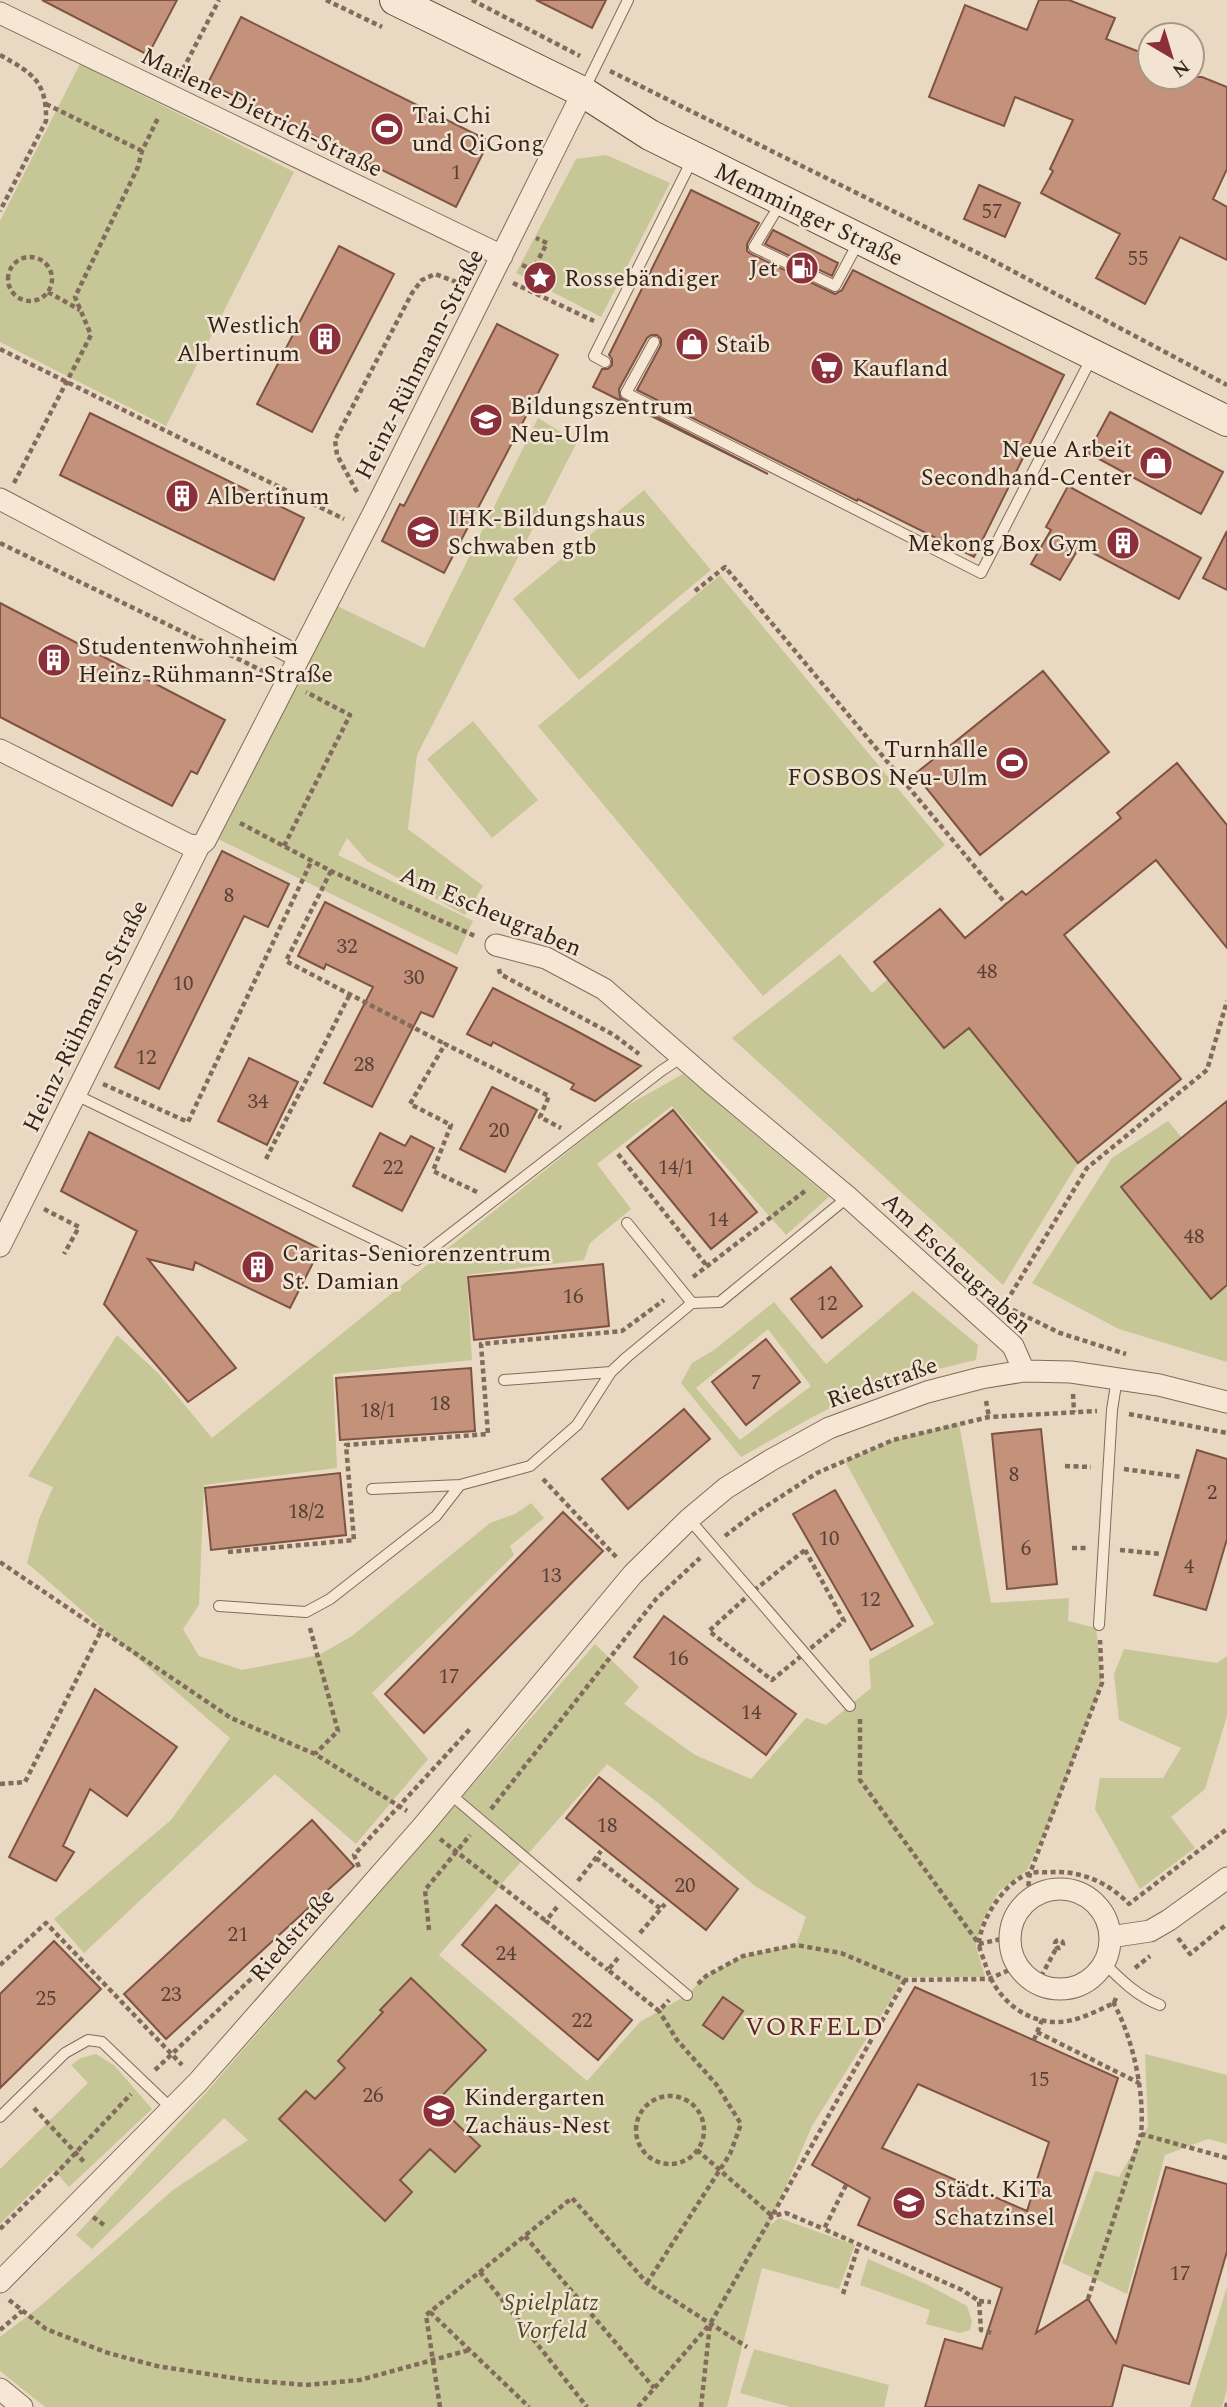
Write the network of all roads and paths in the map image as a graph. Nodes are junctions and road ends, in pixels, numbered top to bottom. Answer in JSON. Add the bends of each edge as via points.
{"nodes":[{"id":1,"x":219,"y":0,"type":"edge"},
{"id":2,"x":395,"y":0,"type":"edge"},
{"id":3,"x":472,"y":0,"type":"edge"},
{"id":4,"x":628,"y":0,"type":"edge"},
{"id":5,"x":0,"y":13,"type":"edge"},
{"id":6,"x":0,"y":55,"type":"edge"},
{"id":7,"x":597,"y":64,"type":"junction"},
{"id":8,"x":583,"y":92,"type":"junction"},
{"id":9,"x":169,"y":96,"type":"junction"},
{"id":10,"x":46,"y":104,"type":"junction"},
{"id":11,"x":151,"y":131,"type":"dead end"},
{"id":12,"x":142,"y":151,"type":"junction"},
{"id":13,"x":694,"y":157,"type":"junction"},
{"id":14,"x":782,"y":201,"type":"junction"},
{"id":15,"x":0,"y":211,"type":"edge"},
{"id":16,"x":860,"y":239,"type":"junction"},
{"id":17,"x":498,"y":265,"type":"junction"},
{"id":18,"x":48,"y":292,"type":"junction"},
{"id":19,"x":484,"y":293,"type":"junction"},
{"id":20,"x":81,"y":310,"type":"junction"},
{"id":21,"x":607,"y":327,"type":"junction"},
{"id":22,"x":653,"y":342,"type":"dead end"},
{"id":23,"x":0,"y":349,"type":"edge"},
{"id":24,"x":1093,"y":355,"type":"junction"},
{"id":25,"x":605,"y":362,"type":"dead end"},
{"id":26,"x":66,"y":382,"type":"junction"},
{"id":27,"x":1227,"y":385,"type":"edge"},
{"id":28,"x":1227,"y":421,"type":"edge"},
{"id":29,"x":360,"y":498,"type":"dead end"},
{"id":30,"x":2,"y":500,"type":"edge"},
{"id":31,"x":347,"y":520,"type":"dead end"},
{"id":32,"x":0,"y":543,"type":"edge"},
{"id":33,"x":695,"y":591,"type":"dead end"},
{"id":34,"x":299,"y":657,"type":"junction"},
{"id":35,"x":286,"y":682,"type":"junction"},
{"id":36,"x":0,"y":750,"type":"edge"},
{"id":37,"x":211,"y":830,"type":"junction"},
{"id":38,"x":284,"y":846,"type":"junction"},
{"id":39,"x":312,"y":860,"type":"junction"},
{"id":40,"x":331,"y":871,"type":"junction"},
{"id":41,"x":1006,"y":904,"type":"dead end"},
{"id":42,"x":496,"y":945,"type":"junction"},
{"id":43,"x":350,"y":995,"type":"junction"},
{"id":44,"x":1227,"y":1001,"type":"edge"},
{"id":45,"x":445,"y":1044,"type":"junction"},
{"id":46,"x":682,"y":1057,"type":"junction"},
{"id":47,"x":661,"y":1071,"type":"junction"},
{"id":48,"x":79,"y":1085,"type":"junction"},
{"id":49,"x":576,"y":1136,"type":"junction"},
{"id":50,"x":618,"y":1154,"type":"dead end"},
{"id":51,"x":267,"y":1159,"type":"dead end"},
{"id":52,"x":798,"y":1180,"type":"dead end"},
{"id":53,"x":24,"y":1199,"type":"junction"},
{"id":54,"x":494,"y":1199,"type":"junction"},
{"id":55,"x":842,"y":1203,"type":"junction"},
{"id":56,"x":627,"y":1223,"type":"dead end"},
{"id":57,"x":0,"y":1246,"type":"edge"},
{"id":58,"x":64,"y":1254,"type":"dead end"},
{"id":59,"x":707,"y":1266,"type":"dead end"},
{"id":60,"x":1007,"y":1299,"type":"dead end"},
{"id":61,"x":692,"y":1303,"type":"junction"},
{"id":62,"x":1004,"y":1305,"type":"dead end"},
{"id":63,"x":1138,"y":1358,"type":"dead end"},
{"id":64,"x":1024,"y":1371,"type":"junction"},
{"id":65,"x":611,"y":1372,"type":"junction"},
{"id":66,"x":1118,"y":1378,"type":"junction"},
{"id":67,"x":503,"y":1380,"type":"dead end"},
{"id":68,"x":1227,"y":1402,"type":"edge"},
{"id":69,"x":530,"y":1466,"type":"junction"},
{"id":70,"x":460,"y":1485,"type":"junction"},
{"id":71,"x":372,"y":1489,"type":"dead end"},
{"id":72,"x":689,"y":1519,"type":"junction"},
{"id":73,"x":805,"y":1550,"type":"dead end"},
{"id":74,"x":0,"y":1562,"type":"edge"},
{"id":75,"x":633,"y":1574,"type":"junction"},
{"id":76,"x":752,"y":1592,"type":"junction"},
{"id":77,"x":656,"y":1599,"type":"dead end"},
{"id":78,"x":219,"y":1606,"type":"dead end"},
{"id":79,"x":306,"y":1612,"type":"junction"},
{"id":80,"x":1099,"y":1625,"type":"joint"},
{"id":81,"x":101,"y":1631,"type":"junction"},
{"id":82,"x":709,"y":1631,"type":"dead end"},
{"id":83,"x":850,"y":1706,"type":"joint"},
{"id":84,"x":474,"y":1725,"type":"dead end"},
{"id":85,"x":314,"y":1754,"type":"junction"},
{"id":86,"x":0,"y":1784,"type":"edge"},
{"id":87,"x":450,"y":1794,"type":"junction"},
{"id":88,"x":399,"y":1805,"type":"junction"},
{"id":89,"x":423,"y":1826,"type":"junction"},
{"id":90,"x":596,"y":1858,"type":"dead end"},
{"id":91,"x":363,"y":1874,"type":"dead end"},
{"id":92,"x":1227,"y":1878,"type":"edge"},
{"id":93,"x":1026,"y":1903,"type":"junction"},
{"id":94,"x":661,"y":1909,"type":"dead end"},
{"id":95,"x":546,"y":1921,"type":"dead end"},
{"id":96,"x":1010,"y":1937,"type":"junction"},
{"id":97,"x":1110,"y":1937,"type":"junction"},
{"id":98,"x":1057,"y":1947,"type":"dead end"},
{"id":99,"x":272,"y":1959,"type":"dead end"},
{"id":100,"x":0,"y":1965,"type":"edge"},
{"id":101,"x":1018,"y":1966,"type":"junction"},
{"id":102,"x":1097,"y":1971,"type":"junction"},
{"id":103,"x":905,"y":1980,"type":"junction"},
{"id":104,"x":1037,"y":1984,"type":"junction"},
{"id":105,"x":687,"y":1995,"type":"joint"},
{"id":106,"x":1160,"y":2005,"type":"dead end"},
{"id":107,"x":659,"y":2011,"type":"dead end"},
{"id":108,"x":1042,"y":2020,"type":"dead end"},
{"id":109,"x":1037,"y":2032,"type":"junction"},
{"id":110,"x":1034,"y":2040,"type":"dead end"},
{"id":111,"x":171,"y":2055,"type":"junction"},
{"id":112,"x":143,"y":2082,"type":"junction"},
{"id":113,"x":198,"y":2082,"type":"junction"},
{"id":114,"x":1140,"y":2083,"type":"junction"},
{"id":115,"x":22,"y":2095,"type":"junction"},
{"id":116,"x":173,"y":2110,"type":"junction"},
{"id":117,"x":0,"y":2117,"type":"edge"},
{"id":118,"x":1140,"y":2134,"type":"junction"},
{"id":119,"x":697,"y":2150,"type":"junction"},
{"id":120,"x":75,"y":2152,"type":"junction"},
{"id":121,"x":1227,"y":2158,"type":"edge"},
{"id":122,"x":91,"y":2169,"type":"dead end"},
{"id":123,"x":720,"y":2169,"type":"junction"},
{"id":124,"x":846,"y":2185,"type":"dead end"},
{"id":125,"x":772,"y":2216,"type":"junction"},
{"id":126,"x":0,"y":2229,"type":"edge"},
{"id":127,"x":824,"y":2229,"type":"junction"},
{"id":128,"x":525,"y":2236,"type":"junction"},
{"id":129,"x":859,"y":2244,"type":"junction"},
{"id":130,"x":480,"y":2272,"type":"junction"},
{"id":131,"x":0,"y":2282,"type":"edge"},
{"id":132,"x":646,"y":2283,"type":"junction"},
{"id":133,"x":843,"y":2294,"type":"dead end"},
{"id":134,"x":1088,"y":2299,"type":"dead end"},
{"id":135,"x":979,"y":2301,"type":"junction"},
{"id":136,"x":991,"y":2302,"type":"dead end"},
{"id":137,"x":430,"y":2312,"type":"junction"},
{"id":138,"x":710,"y":2324,"type":"junction"},
{"id":139,"x":0,"y":2330,"type":"edge"},
{"id":140,"x":992,"y":2333,"type":"dead end"},
{"id":141,"x":747,"y":2347,"type":"dead end"},
{"id":142,"x":469,"y":2350,"type":"junction"},
{"id":143,"x":432,"y":2361,"type":"junction"},
{"id":144,"x":654,"y":2388,"type":"junction"},
{"id":145,"x":0,"y":2389,"type":"edge"},
{"id":146,"x":22,"y":2407,"type":"edge"},
{"id":147,"x":440,"y":2407,"type":"edge"},
{"id":148,"x":529,"y":2407,"type":"edge"},
{"id":149,"x":587,"y":2407,"type":"edge"},
{"id":150,"x":638,"y":2407,"type":"edge"},
{"id":151,"x":701,"y":2407,"type":"edge"}],
"edges":[{"from":1,"to":9,"type":"path"},
{"from":2,"to":8,"type":"main road","name":"Memminger Straße"},
{"from":3,"to":7,"type":"path"},
{"from":4,"to":7,"type":"lane"},
{"from":5,"to":9,"type":"street","name":"Marlene-Dietrich-Straße"},
{"from":6,"to":10,"type":"path","via":[[36,79]]},
{"from":7,"to":8,"type":"lane"},
{"from":7,"to":27,"type":"path","via":[[992,260]]},
{"from":8,"to":13,"type":"main road","name":"Memminger Straße"},
{"from":8,"to":17,"type":"street","name":"Heinz-Rühmann-Straße"},
{"from":9,"to":17,"type":"street","name":"Marlene-Dietrich-Straße"},
{"from":10,"to":12,"type":"path"},
{"from":10,"to":15,"type":"path","via":[[46,121]]},
{"from":11,"to":12,"type":"path"},
{"from":12,"to":20,"type":"path","via":[[75,297]]},
{"from":13,"to":14,"type":"main road","name":"Memminger Straße"},
{"from":13,"to":21,"type":"lane"},
{"from":14,"to":16,"type":"main road","name":"Memminger Straße"},
{"from":14,"to":16,"type":"lane","via":[[754,247],[835,286]]},
{"from":16,"to":24,"type":"main road","name":"Memminger Straße"},
{"from":17,"to":19,"type":"street","name":"Heinz-Rühmann-Straße"},
{"from":17,"to":21,"type":"path"},
{"from":18,"to":18,"type":"path","via":[[28,302],[14,295],[8,281],[12,266],[30,257],[43,261],[53,279]]},
{"from":18,"to":20,"type":"path"},
{"from":19,"to":29,"type":"path","via":[[435,274],[422,280],[412,293],[335,440],[337,455]]},
{"from":19,"to":34,"type":"street","name":"Heinz-Rühmann-Straße"},
{"from":20,"to":26,"type":"path","via":[[91,335]]},
{"from":21,"to":25,"type":"lane","via":[[594,356]]},
{"from":22,"to":24,"type":"lane","via":[[626,393],[981,573]]},
{"from":23,"to":26,"type":"path"},
{"from":24,"to":28,"type":"main road","name":"Memminger Straße"},
{"from":26,"to":30,"type":"path"},
{"from":26,"to":31,"type":"path"},
{"from":30,"to":34,"type":"street"},
{"from":32,"to":35,"type":"path"},
{"from":33,"to":41,"type":"path","via":[[724,567]]},
{"from":34,"to":35,"type":"street","name":"Heinz-Rühmann-Straße"},
{"from":35,"to":37,"type":"street","name":"Heinz-Rühmann-Straße"},
{"from":35,"to":38,"type":"path","via":[[350,715]]},
{"from":36,"to":37,"type":"street","via":[[189,845]]},
{"from":37,"to":38,"type":"path","name":"Am Escheugraben"},
{"from":37,"to":48,"type":"street","name":"Heinz-Rühmann-Straße"},
{"from":38,"to":39,"type":"path","name":"Am Escheugraben"},
{"from":39,"to":40,"type":"path","name":"Am Escheugraben"},
{"from":39,"to":48,"type":"path","via":[[188,1122]]},
{"from":40,"to":42,"type":"path","name":"Am Escheugraben"},
{"from":40,"to":43,"type":"path","via":[[286,961]]},
{"from":42,"to":46,"type":"street","name":"Am Escheugraben","via":[[546,958],[604,989]]},
{"from":42,"to":47,"type":"path","via":[[500,974],[614,1035]]},
{"from":43,"to":45,"type":"path"},
{"from":43,"to":51,"type":"path"},
{"from":44,"to":60,"type":"path","via":[[1207,1070],[1087,1168]]},
{"from":45,"to":49,"type":"path","via":[[549,1096],[540,1117]]},
{"from":45,"to":54,"type":"path","via":[[410,1104],[451,1125],[433,1171]]},
{"from":46,"to":47,"type":"lane"},
{"from":46,"to":55,"type":"street","name":"Am Escheugraben"},
{"from":47,"to":49,"type":"lane"},
{"from":48,"to":53,"type":"street","name":"Heinz-Rühmann-Straße"},
{"from":48,"to":54,"type":"lane","via":[[417,1260]]},
{"from":49,"to":54,"type":"lane"},
{"from":50,"to":59,"type":"path"},
{"from":52,"to":55,"type":"path"},
{"from":53,"to":57,"type":"street","name":"Heinz-Rühmann-Straße"},
{"from":53,"to":58,"type":"path","via":[[79,1227]]},
{"from":55,"to":61,"type":"lane","via":[[719,1302]]},
{"from":55,"to":64,"type":"street","name":"Am Escheugraben","via":[[1013,1346]]},
{"from":56,"to":61,"type":"lane"},
{"from":61,"to":65,"type":"lane"},
{"from":62,"to":63,"type":"path","via":[[1060,1333]]},
{"from":64,"to":66,"type":"street","name":"Riedstraße"},
{"from":64,"to":72,"type":"street","name":"Riedstraße","via":[[926,1392],[829,1428],[726,1488]]},
{"from":65,"to":67,"type":"lane"},
{"from":65,"to":69,"type":"lane","via":[[577,1425]]},
{"from":66,"to":68,"type":"street","name":"Riedstraße"},
{"from":66,"to":80,"type":"lane","via":[[1112,1410]]},
{"from":69,"to":70,"type":"lane"},
{"from":69,"to":75,"type":"path"},
{"from":70,"to":71,"type":"lane"},
{"from":70,"to":79,"type":"lane","via":[[436,1516],[330,1599]]},
{"from":72,"to":75,"type":"street","name":"Riedstraße"},
{"from":72,"to":76,"type":"lane"},
{"from":73,"to":76,"type":"path"},
{"from":74,"to":81,"type":"path"},
{"from":75,"to":77,"type":"path"},
{"from":75,"to":87,"type":"street","name":"Riedstraße"},
{"from":76,"to":82,"type":"path"},
{"from":76,"to":83,"type":"lane"},
{"from":78,"to":79,"type":"lane"},
{"from":79,"to":85,"type":"path","via":[[338,1731]]},
{"from":80,"to":93,"type":"path","via":[[1102,1683],[1030,1873]]},
{"from":81,"to":85,"type":"path","via":[[231,1718]]},
{"from":81,"to":86,"type":"path","via":[[25,1782]]},
{"from":83,"to":96,"type":"path","via":[[861,1721],[860,1780],[979,1944]]},
{"from":84,"to":88,"type":"path"},
{"from":85,"to":88,"type":"path"},
{"from":87,"to":89,"type":"street","name":"Riedstraße"},
{"from":87,"to":105,"type":"lane"},
{"from":88,"to":89,"type":"path"},
{"from":88,"to":91,"type":"path","via":[[354,1855]]},
{"from":89,"to":95,"type":"path"},
{"from":89,"to":113,"type":"street","name":"Riedstraße"},
{"from":90,"to":94,"type":"path"},
{"from":92,"to":97,"type":"street","via":[[1150,1931]]},
{"from":93,"to":96,"type":"street"},
{"from":93,"to":97,"type":"street","via":[[1055,1889],[1087,1896],[1107,1921]]},
{"from":96,"to":101,"type":"street"},
{"from":97,"to":102,"type":"street","via":[[1109,1950]]},
{"from":98,"to":104,"type":"path"},
{"from":99,"to":111,"type":"path"},
{"from":100,"to":111,"type":"path","via":[[46,1923]]},
{"from":101,"to":103,"type":"path","via":[[989,1979]]},
{"from":101,"to":104,"type":"street"},
{"from":102,"to":104,"type":"street","via":[[1070,1988]]},
{"from":102,"to":106,"type":"lane"},
{"from":102,"to":114,"type":"path","via":[[1122,2019]]},
{"from":103,"to":105,"type":"path","via":[[841,1953],[796,1945],[743,1956],[706,1976]]},
{"from":103,"to":125,"type":"path"},
{"from":107,"to":123,"type":"path","via":[[741,2124]]},
{"from":108,"to":109,"type":"path"},
{"from":109,"to":110,"type":"path"},
{"from":109,"to":114,"type":"path"},
{"from":111,"to":112,"type":"path"},
{"from":111,"to":113,"type":"path"},
{"from":112,"to":115,"type":"lane","via":[[102,2042],[88,2040],[65,2053]]},
{"from":112,"to":116,"type":"lane"},
{"from":112,"to":120,"type":"path"},
{"from":113,"to":116,"type":"street","name":"Riedstraße"},
{"from":114,"to":118,"type":"path"},
{"from":115,"to":117,"type":"lane"},
{"from":115,"to":120,"type":"path"},
{"from":116,"to":131,"type":"street","name":"Riedstraße"},
{"from":118,"to":121,"type":"path"},
{"from":118,"to":134,"type":"path"},
{"from":119,"to":119,"type":"path","via":[[674,2164],[649,2157],[636,2133],[643,2107],[669,2095],[695,2106],[704,2123]]},
{"from":119,"to":123,"type":"path"},
{"from":120,"to":122,"type":"path"},
{"from":120,"to":126,"type":"path"},
{"from":123,"to":125,"type":"path"},
{"from":123,"to":132,"type":"path"},
{"from":124,"to":127,"type":"path"},
{"from":125,"to":127,"type":"path","via":[[786,2213]]},
{"from":125,"to":138,"type":"path"},
{"from":127,"to":129,"type":"path"},
{"from":128,"to":130,"type":"path"},
{"from":128,"to":132,"type":"path","via":[[572,2198]]},
{"from":128,"to":144,"type":"path"},
{"from":129,"to":133,"type":"path"},
{"from":129,"to":135,"type":"path"},
{"from":130,"to":137,"type":"path"},
{"from":130,"to":149,"type":"path"},
{"from":132,"to":138,"type":"path"},
{"from":135,"to":136,"type":"path"},
{"from":135,"to":140,"type":"path","via":[[981,2330]]},
{"from":137,"to":142,"type":"path"},
{"from":137,"to":143,"type":"path","via":[[426,2315]]},
{"from":138,"to":141,"type":"path"},
{"from":138,"to":144,"type":"path"},
{"from":138,"to":151,"type":"path"},
{"from":139,"to":143,"type":"path","via":[[22,2311],[46,2329],[157,2367],[306,2385],[359,2380]]},
{"from":142,"to":143,"type":"path"},
{"from":142,"to":148,"type":"path"},
{"from":143,"to":147,"type":"path"},
{"from":144,"to":150,"type":"path"},
{"from":145,"to":146,"type":"street"}]}
